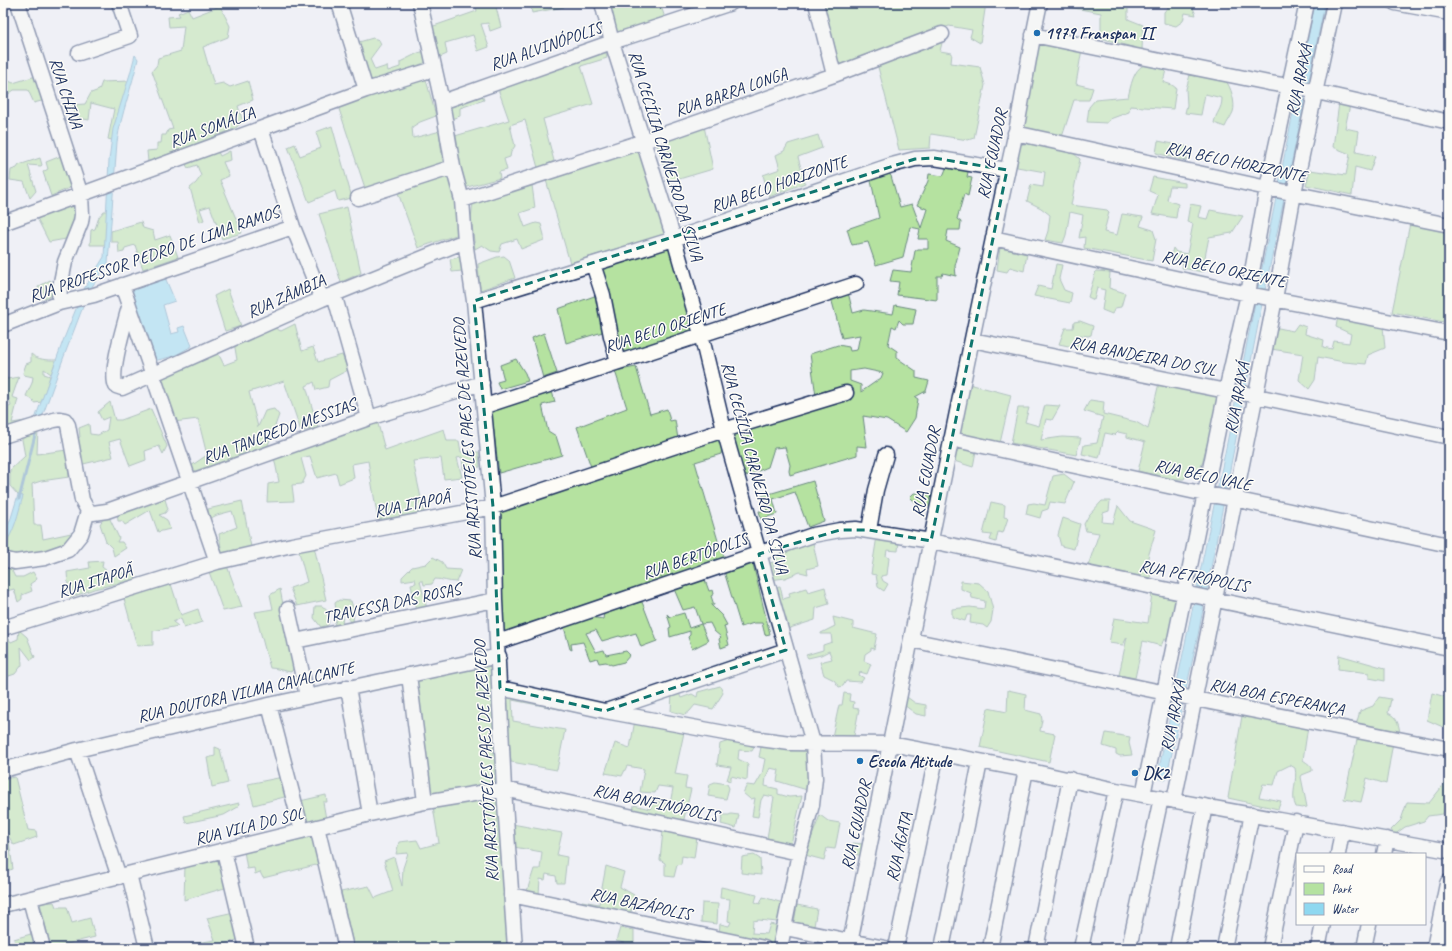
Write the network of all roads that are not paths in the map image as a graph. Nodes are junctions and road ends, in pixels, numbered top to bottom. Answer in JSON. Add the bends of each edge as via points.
{"nodes":[{"id":1,"x":18,"y":3,"type":"edge"},
{"id":2,"x":119,"y":3,"type":"edge"},
{"id":3,"x":339,"y":3,"type":"edge"},
{"id":4,"x":420,"y":3,"type":"edge"},
{"id":5,"x":602,"y":3,"type":"edge"},
{"id":6,"x":731,"y":3,"type":"edge"},
{"id":7,"x":816,"y":3,"type":"edge"},
{"id":8,"x":1040,"y":3,"type":"edge"},
{"id":9,"x":1307,"y":3,"type":"edge"},
{"id":10,"x":1334,"y":3,"type":"edge"},
{"id":11,"x":1395,"y":3,"type":"edge"},
{"id":12,"x":1449,"y":13,"type":"edge"},
{"id":13,"x":942,"y":34,"type":"dead end"},
{"id":14,"x":1033,"y":35,"type":"junction"},
{"id":15,"x":612,"y":42,"type":"junction"},
{"id":16,"x":79,"y":53,"type":"dead end"},
{"id":17,"x":434,"y":69,"type":"junction"},
{"id":18,"x":834,"y":75,"type":"junction"},
{"id":19,"x":1292,"y":87,"type":"junction"},
{"id":20,"x":366,"y":90,"type":"junction"},
{"id":21,"x":1313,"y":92,"type":"junction"},
{"id":22,"x":442,"y":102,"type":"junction"},
{"id":23,"x":1449,"y":122,"type":"edge"},
{"id":24,"x":261,"y":129,"type":"junction"},
{"id":25,"x":1015,"y":134,"type":"junction"},
{"id":26,"x":644,"y":141,"type":"junction"},
{"id":27,"x":453,"y":167,"type":"junction"},
{"id":28,"x":1007,"y":170,"type":"junction"},
{"id":29,"x":1270,"y":189,"type":"junction"},
{"id":30,"x":1291,"y":193,"type":"junction"},
{"id":31,"x":81,"y":195,"type":"junction"},
{"id":32,"x":358,"y":198,"type":"dead end"},
{"id":33,"x":462,"y":200,"type":"junction"},
{"id":34,"x":3,"y":223,"type":"edge"},
{"id":35,"x":1449,"y":225,"type":"edge"},
{"id":36,"x":293,"y":227,"type":"junction"},
{"id":37,"x":993,"y":238,"type":"junction"},
{"id":38,"x":674,"y":239,"type":"junction"},
{"id":39,"x":465,"y":241,"type":"junction"},
{"id":40,"x":593,"y":264,"type":"junction"},
{"id":41,"x":856,"y":284,"type":"dead end"},
{"id":42,"x":122,"y":285,"type":"junction"},
{"id":43,"x":1251,"y":294,"type":"junction"},
{"id":44,"x":328,"y":297,"type":"junction"},
{"id":45,"x":1272,"y":298,"type":"junction"},
{"id":46,"x":474,"y":301,"type":"junction"},
{"id":47,"x":65,"y":302,"type":"junction"},
{"id":48,"x":129,"y":307,"type":"junction"},
{"id":49,"x":3,"y":325,"type":"edge"},
{"id":50,"x":1449,"y":332,"type":"edge"},
{"id":51,"x":701,"y":334,"type":"junction"},
{"id":52,"x":972,"y":340,"type":"junction"},
{"id":53,"x":618,"y":362,"type":"junction"},
{"id":54,"x":153,"y":374,"type":"junction"},
{"id":55,"x":482,"y":383,"type":"junction"},
{"id":56,"x":1228,"y":391,"type":"junction"},
{"id":57,"x":846,"y":393,"type":"dead end"},
{"id":58,"x":1251,"y":395,"type":"junction"},
{"id":59,"x":484,"y":406,"type":"junction"},
{"id":60,"x":369,"y":418,"type":"junction"},
{"id":61,"x":724,"y":430,"type":"junction"},
{"id":62,"x":3,"y":436,"type":"edge"},
{"id":63,"x":1449,"y":436,"type":"edge"},
{"id":64,"x":951,"y":439,"type":"junction"},
{"id":65,"x":886,"y":455,"type":"dead end"},
{"id":66,"x":190,"y":482,"type":"junction"},
{"id":67,"x":1208,"y":495,"type":"junction"},
{"id":68,"x":1232,"y":499,"type":"junction"},
{"id":69,"x":494,"y":507,"type":"junction"},
{"id":70,"x":88,"y":511,"type":"junction"},
{"id":71,"x":869,"y":530,"type":"junction"},
{"id":72,"x":931,"y":541,"type":"junction"},
{"id":73,"x":1449,"y":544,"type":"edge"},
{"id":74,"x":758,"y":554,"type":"junction"},
{"id":75,"x":3,"y":559,"type":"edge"},
{"id":76,"x":217,"y":562,"type":"junction"},
{"id":77,"x":1189,"y":594,"type":"junction"},
{"id":78,"x":1212,"y":598,"type":"junction"},
{"id":79,"x":495,"y":600,"type":"junction"},
{"id":80,"x":288,"y":609,"type":"dead end"},
{"id":81,"x":3,"y":628,"type":"edge"},
{"id":82,"x":911,"y":640,"type":"junction"},
{"id":83,"x":296,"y":641,"type":"junction"},
{"id":84,"x":1449,"y":648,"type":"edge"},
{"id":85,"x":498,"y":649,"type":"junction"},
{"id":86,"x":786,"y":650,"type":"junction"},
{"id":87,"x":409,"y":675,"type":"junction"},
{"id":88,"x":348,"y":687,"type":"junction"},
{"id":89,"x":500,"y":688,"type":"junction"},
{"id":90,"x":1168,"y":692,"type":"junction"},
{"id":91,"x":307,"y":696,"type":"junction"},
{"id":92,"x":1192,"y":698,"type":"junction"},
{"id":93,"x":269,"y":705,"type":"junction"},
{"id":94,"x":605,"y":711,"type":"junction"},
{"id":95,"x":813,"y":743,"type":"junction"},
{"id":96,"x":891,"y":744,"type":"junction"},
{"id":97,"x":1449,"y":749,"type":"edge"},
{"id":98,"x":77,"y":750,"type":"junction"},
{"id":99,"x":937,"y":753,"type":"junction"},
{"id":100,"x":980,"y":762,"type":"junction"},
{"id":101,"x":3,"y":770,"type":"edge"},
{"id":102,"x":1026,"y":770,"type":"junction"},
{"id":103,"x":1070,"y":780,"type":"junction"},
{"id":104,"x":504,"y":789,"type":"junction"},
{"id":105,"x":1116,"y":790,"type":"junction"},
{"id":106,"x":1143,"y":795,"type":"junction"},
{"id":107,"x":1167,"y":799,"type":"junction"},
{"id":108,"x":425,"y":802,"type":"junction"},
{"id":109,"x":1206,"y":806,"type":"junction"},
{"id":110,"x":370,"y":814,"type":"junction"},
{"id":111,"x":1252,"y":814,"type":"junction"},
{"id":112,"x":1296,"y":822,"type":"junction"},
{"id":113,"x":317,"y":827,"type":"junction"},
{"id":114,"x":302,"y":831,"type":"junction"},
{"id":115,"x":1342,"y":831,"type":"junction"},
{"id":116,"x":1387,"y":839,"type":"junction"},
{"id":117,"x":1449,"y":850,"type":"edge"},
{"id":118,"x":224,"y":851,"type":"junction"},
{"id":119,"x":799,"y":853,"type":"junction"},
{"id":120,"x":1338,"y":853,"type":"edge"},
{"id":121,"x":1384,"y":853,"type":"edge"},
{"id":122,"x":124,"y":876,"type":"junction"},
{"id":123,"x":1449,"y":884,"type":"edge"},
{"id":124,"x":512,"y":896,"type":"junction"},
{"id":125,"x":30,"y":899,"type":"junction"},
{"id":126,"x":3,"y":906,"type":"edge"},
{"id":127,"x":1323,"y":925,"type":"edge"},
{"id":128,"x":1369,"y":925,"type":"edge"},
{"id":129,"x":785,"y":928,"type":"junction"},
{"id":130,"x":850,"y":945,"type":"edge"},
{"id":131,"x":43,"y":948,"type":"edge"},
{"id":132,"x":147,"y":948,"type":"edge"},
{"id":133,"x":247,"y":948,"type":"edge"},
{"id":134,"x":346,"y":948,"type":"edge"},
{"id":135,"x":515,"y":948,"type":"edge"},
{"id":136,"x":764,"y":948,"type":"edge"},
{"id":137,"x":780,"y":948,"type":"edge"},
{"id":138,"x":885,"y":948,"type":"edge"},
{"id":139,"x":896,"y":948,"type":"edge"},
{"id":140,"x":942,"y":948,"type":"edge"},
{"id":141,"x":990,"y":948,"type":"edge"},
{"id":142,"x":1036,"y":948,"type":"edge"},
{"id":143,"x":1081,"y":948,"type":"edge"},
{"id":144,"x":1129,"y":948,"type":"edge"},
{"id":145,"x":1177,"y":948,"type":"edge"},
{"id":146,"x":1224,"y":948,"type":"edge"},
{"id":147,"x":1270,"y":948,"type":"edge"},
{"id":148,"x":1318,"y":948,"type":"edge"},
{"id":149,"x":1364,"y":948,"type":"edge"},
{"id":150,"x":1436,"y":948,"type":"edge"}],
"edges":[{"from":1,"to":31,"type":"street","name":"RUA CHINA"},
{"from":2,"to":16,"type":"street","via":[[130,36]]},
{"from":3,"to":20,"type":"street"},
{"from":4,"to":17,"type":"street","name":"RUA ARISTÓTELES PAES DE AZEVEDO"},
{"from":5,"to":15,"type":"street","name":"RUA CECÍLIA CARNEIRO DA SILVA"},
{"from":6,"to":15,"type":"street","name":"RUA ALVINÓPOLIS"},
{"from":7,"to":18,"type":"street"},
{"from":8,"to":14,"type":"street","name":"RUA EQUADOR"},
{"from":9,"to":19,"type":"street","name":"RUA ARAXÁ"},
{"from":10,"to":21,"type":"street","name":"RUA ARAXÁ"},
{"from":11,"to":12,"type":"street"},
{"from":13,"to":18,"type":"street","name":"RUA BARRA LONGA"},
{"from":14,"to":19,"type":"street"},
{"from":14,"to":25,"type":"street","name":"RUA EQUADOR"},
{"from":15,"to":22,"type":"street","name":"RUA ALVINÓPOLIS"},
{"from":15,"to":26,"type":"street","name":"RUA CECÍLIA CARNEIRO DA SILVA"},
{"from":17,"to":20,"type":"street","name":"RUA SOMÁLIA"},
{"from":17,"to":22,"type":"street","name":"RUA ARISTÓTELES PAES DE AZEVEDO"},
{"from":18,"to":26,"type":"street","name":"RUA BARRA LONGA"},
{"from":19,"to":21,"type":"street"},
{"from":19,"to":29,"type":"street","name":"RUA ARAXÁ"},
{"from":20,"to":24,"type":"street","name":"RUA SOMÁLIA"},
{"from":21,"to":23,"type":"street"},
{"from":21,"to":30,"type":"street","name":"RUA ARAXÁ"},
{"from":22,"to":27,"type":"street","name":"RUA ARISTÓTELES PAES DE AZEVEDO"},
{"from":24,"to":31,"type":"street","name":"RUA SOMÁLIA"},
{"from":24,"to":36,"type":"street"},
{"from":25,"to":28,"type":"street","name":"RUA EQUADOR"},
{"from":25,"to":29,"type":"street","name":"RUA BELO HORIZONTE"},
{"from":26,"to":33,"type":"street","name":"RUA BARRA LONGA"},
{"from":26,"to":38,"type":"street","name":"RUA CECÍLIA CARNEIRO DA SILVA"},
{"from":27,"to":32,"type":"street"},
{"from":27,"to":33,"type":"street","name":"RUA ARISTÓTELES PAES DE AZEVEDO"},
{"from":28,"to":37,"type":"street","name":"RUA EQUADOR"},
{"from":28,"to":38,"type":"street","name":"RUA BELO HORIZONTE","via":[[934,158],[915,159]]},
{"from":29,"to":30,"type":"street","name":"RUA BELO HORIZONTE"},
{"from":29,"to":43,"type":"street","name":"RUA ARAXÁ"},
{"from":30,"to":35,"type":"street","name":"RUA BELO HORIZONTE"},
{"from":30,"to":45,"type":"street","name":"RUA ARAXÁ"},
{"from":31,"to":34,"type":"street","name":"RUA SOMÁLIA"},
{"from":31,"to":47,"type":"street","name":"RUA CHINA","via":[[81,222],[65,262],[60,287]]},
{"from":33,"to":39,"type":"street","name":"RUA ARISTÓTELES PAES DE AZEVEDO"},
{"from":36,"to":42,"type":"street","name":"RUA PROFESSOR PEDRO DE LIMA RAMOS"},
{"from":36,"to":44,"type":"street"},
{"from":37,"to":43,"type":"street","name":"RUA BELO ORIENTE"},
{"from":37,"to":52,"type":"street","name":"RUA EQUADOR"},
{"from":38,"to":40,"type":"street","name":"RUA BELO HORIZONTE"},
{"from":38,"to":51,"type":"street","name":"RUA CECÍLIA CARNEIRO DA SILVA"},
{"from":39,"to":44,"type":"street","name":"RUA ZÂMBIA"},
{"from":39,"to":46,"type":"street","name":"RUA ARISTÓTELES PAES DE AZEVEDO"},
{"from":40,"to":46,"type":"street","name":"RUA BELO HORIZONTE"},
{"from":40,"to":53,"type":"street","via":[[603,294]]},
{"from":41,"to":51,"type":"street","name":"RUA BELO ORIENTE"},
{"from":42,"to":47,"type":"street","name":"RUA PROFESSOR PEDRO DE LIMA RAMOS"},
{"from":42,"to":48,"type":"street"},
{"from":43,"to":45,"type":"street","name":"RUA BELO ORIENTE"},
{"from":43,"to":56,"type":"street","name":"RUA ARAXÁ"},
{"from":44,"to":54,"type":"street","name":"RUA ZÂMBIA"},
{"from":44,"to":60,"type":"street"},
{"from":45,"to":50,"type":"street","name":"RUA BELO ORIENTE"},
{"from":45,"to":58,"type":"street","name":"RUA ARAXÁ"},
{"from":46,"to":55,"type":"street","name":"RUA ARISTÓTELES PAES DE AZEVEDO"},
{"from":47,"to":49,"type":"street","name":"RUA PROFESSOR PEDRO DE LIMA RAMOS"},
{"from":48,"to":54,"type":"street"},
{"from":48,"to":54,"type":"street","name":"RUA ZÂMBIA","via":[[114,377],[116,386],[122,388]]},
{"from":51,"to":53,"type":"street","name":"RUA BELO ORIENTE"},
{"from":51,"to":61,"type":"street","name":"RUA CECÍLIA CARNEIRO DA SILVA"},
{"from":52,"to":56,"type":"street","name":"RUA BANDEIRA DO SUL"},
{"from":52,"to":64,"type":"street","name":"RUA EQUADOR"},
{"from":53,"to":59,"type":"street","name":"RUA BELO ORIENTE"},
{"from":54,"to":66,"type":"street"},
{"from":55,"to":59,"type":"street","name":"RUA ARISTÓTELES PAES DE AZEVEDO"},
{"from":55,"to":60,"type":"street","name":"RUA TANCREDO MESSIAS"},
{"from":56,"to":58,"type":"street","name":"RUA BANDEIRA DO SUL"},
{"from":56,"to":67,"type":"street","name":"RUA ARAXÁ"},
{"from":57,"to":61,"type":"street","name":"RUA ITAPOÃ"},
{"from":58,"to":63,"type":"street","name":"RUA BANDEIRA DO SUL"},
{"from":58,"to":68,"type":"street","name":"RUA ARAXÁ"},
{"from":59,"to":69,"type":"street","name":"RUA ARISTÓTELES PAES DE AZEVEDO"},
{"from":60,"to":66,"type":"street","name":"RUA TANCREDO MESSIAS"},
{"from":61,"to":69,"type":"street","name":"RUA ITAPOÃ"},
{"from":61,"to":74,"type":"street","name":"RUA CECÍLIA CARNEIRO DA SILVA"},
{"from":62,"to":70,"type":"street","via":[[44,422],[65,420],[82,500]]},
{"from":64,"to":67,"type":"street","name":"RUA BELO VALE"},
{"from":64,"to":72,"type":"street","name":"RUA EQUADOR"},
{"from":65,"to":71,"type":"street","via":[[876,490]]},
{"from":66,"to":70,"type":"street","name":"RUA TANCREDO MESSIAS","via":[[107,511]]},
{"from":66,"to":76,"type":"street"},
{"from":67,"to":68,"type":"street","name":"RUA BELO VALE"},
{"from":67,"to":77,"type":"street","name":"RUA ARAXÁ"},
{"from":68,"to":73,"type":"street","name":"RUA BELO VALE"},
{"from":68,"to":78,"type":"street","name":"RUA ARAXÁ"},
{"from":69,"to":76,"type":"street","name":"RUA ITAPOÃ","via":[[292,545]]},
{"from":69,"to":79,"type":"street","name":"RUA ARISTÓTELES PAES DE AZEVEDO"},
{"from":70,"to":75,"type":"street","via":[[81,534],[68,550],[45,558],[15,562]]},
{"from":71,"to":72,"type":"street","name":"RUA BERTÓPOLIS"},
{"from":71,"to":74,"type":"street","name":"RUA BERTÓPOLIS","via":[[840,530],[813,535]]},
{"from":72,"to":77,"type":"street","name":"RUA PETRÓPOLIS"},
{"from":72,"to":82,"type":"street","name":"RUA EQUADOR"},
{"from":74,"to":85,"type":"street","name":"RUA BERTÓPOLIS"},
{"from":74,"to":86,"type":"street","name":"RUA CECÍLIA CARNEIRO DA SILVA"},
{"from":76,"to":81,"type":"street","name":"RUA ITAPOÃ"},
{"from":77,"to":78,"type":"street","name":"RUA PETRÓPOLIS"},
{"from":77,"to":90,"type":"street","name":"RUA ARAXÁ"},
{"from":78,"to":84,"type":"street","name":"RUA PETRÓPOLIS"},
{"from":78,"to":92,"type":"street","name":"RUA ARAXÁ"},
{"from":79,"to":83,"type":"street","name":"TRAVESSA DAS ROSAS"},
{"from":79,"to":85,"type":"street","name":"RUA ARISTÓTELES PAES DE AZEVEDO"},
{"from":80,"to":83,"type":"street"},
{"from":82,"to":90,"type":"street","name":"RUA BOA ESPERANÇA"},
{"from":82,"to":96,"type":"street","name":"RUA EQUADOR"},
{"from":83,"to":91,"type":"street"},
{"from":85,"to":87,"type":"street","name":"RUA DOUTORA VILMA CAVALCANTE"},
{"from":85,"to":89,"type":"street","name":"RUA ARISTÓTELES PAES DE AZEVEDO"},
{"from":86,"to":94,"type":"street"},
{"from":86,"to":95,"type":"street","name":"RUA CECÍLIA CARNEIRO DA SILVA"},
{"from":87,"to":88,"type":"street","name":"RUA DOUTORA VILMA CAVALCANTE"},
{"from":87,"to":108,"type":"street"},
{"from":88,"to":91,"type":"street","name":"RUA DOUTORA VILMA CAVALCANTE"},
{"from":88,"to":110,"type":"street"},
{"from":89,"to":94,"type":"street"},
{"from":89,"to":104,"type":"street","name":"RUA ARISTÓTELES PAES DE AZEVEDO"},
{"from":90,"to":92,"type":"street","name":"RUA BOA ESPERANÇA"},
{"from":90,"to":106,"type":"street","name":"RUA ARAXÁ"},
{"from":91,"to":93,"type":"street","name":"RUA DOUTORA VILMA CAVALCANTE"},
{"from":92,"to":97,"type":"street","name":"RUA BOA ESPERANÇA"},
{"from":92,"to":107,"type":"street","name":"RUA ARAXÁ"},
{"from":93,"to":98,"type":"street","name":"RUA DOUTORA VILMA CAVALCANTE"},
{"from":93,"to":114,"type":"street"},
{"from":94,"to":95,"type":"street","via":[[752,738]]},
{"from":95,"to":96,"type":"street"},
{"from":95,"to":119,"type":"street","name":"RUA CECÍLIA CARNEIRO DA SILVA","via":[[815,778],[812,805]]},
{"from":96,"to":99,"type":"street"},
{"from":96,"to":130,"type":"street","name":"RUA EQUADOR"},
{"from":98,"to":101,"type":"street","name":"RUA DOUTORA VILMA CAVALCANTE"},
{"from":98,"to":122,"type":"street"},
{"from":99,"to":100,"type":"street"},
{"from":99,"to":139,"type":"street","name":"RUA ÁGATA"},
{"from":100,"to":102,"type":"street"},
{"from":100,"to":140,"type":"street"},
{"from":102,"to":103,"type":"street"},
{"from":102,"to":141,"type":"street"},
{"from":103,"to":105,"type":"street"},
{"from":103,"to":142,"type":"street"},
{"from":104,"to":108,"type":"street","name":"RUA VILA DO SOL"},
{"from":104,"to":119,"type":"street","name":"RUA BONFINÓPOLIS"},
{"from":104,"to":124,"type":"street","name":"RUA ARISTÓTELES PAES DE AZEVEDO"},
{"from":105,"to":106,"type":"street"},
{"from":105,"to":143,"type":"street"},
{"from":106,"to":107,"type":"street"},
{"from":107,"to":109,"type":"street"},
{"from":107,"to":144,"type":"street","name":"RUA ARAXÁ"},
{"from":108,"to":110,"type":"street","name":"RUA VILA DO SOL"},
{"from":109,"to":111,"type":"street"},
{"from":109,"to":145,"type":"street"},
{"from":110,"to":113,"type":"street","name":"RUA VILA DO SOL"},
{"from":111,"to":112,"type":"street"},
{"from":111,"to":146,"type":"street"},
{"from":112,"to":115,"type":"street"},
{"from":112,"to":147,"type":"street"},
{"from":113,"to":114,"type":"street","name":"RUA VILA DO SOL"},
{"from":113,"to":134,"type":"street"},
{"from":114,"to":118,"type":"street","name":"RUA VILA DO SOL"},
{"from":115,"to":116,"type":"street"},
{"from":115,"to":120,"type":"street"},
{"from":116,"to":117,"type":"street"},
{"from":116,"to":121,"type":"street"},
{"from":118,"to":122,"type":"street","name":"RUA VILA DO SOL"},
{"from":118,"to":133,"type":"street"},
{"from":119,"to":129,"type":"street","name":"RUA CECÍLIA CARNEIRO DA SILVA"},
{"from":122,"to":125,"type":"street","name":"RUA VILA DO SOL"},
{"from":122,"to":132,"type":"street"},
{"from":123,"to":150,"type":"main road"},
{"from":124,"to":135,"type":"street","name":"RUA ARISTÓTELES PAES DE AZEVEDO"},
{"from":124,"to":136,"type":"street","name":"RUA BAZÁPOLIS"},
{"from":125,"to":126,"type":"street","name":"RUA VILA DO SOL"},
{"from":125,"to":131,"type":"street"},
{"from":127,"to":148,"type":"street"},
{"from":128,"to":149,"type":"street"},
{"from":129,"to":130,"type":"street"},
{"from":129,"to":137,"type":"street","name":"RUA CECÍLIA CARNEIRO DA SILVA"},
{"from":130,"to":138,"type":"street"}]}
